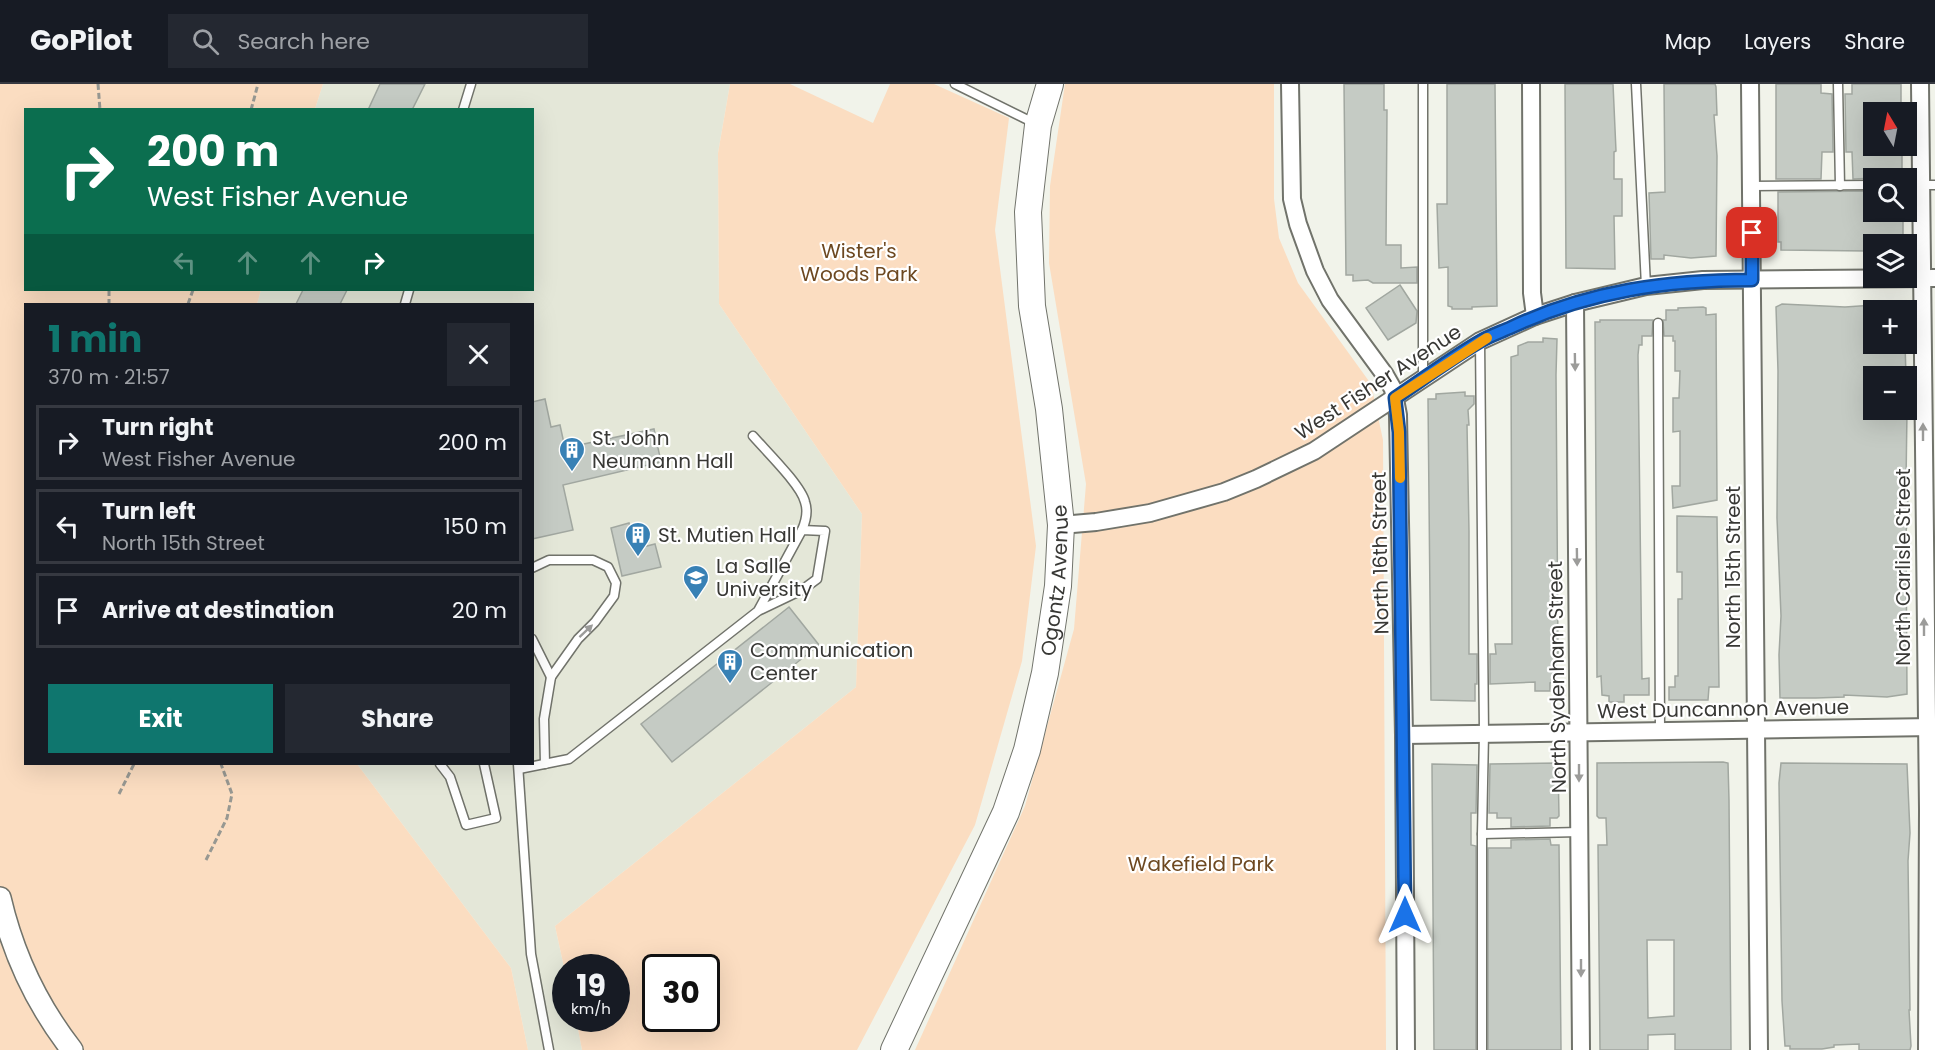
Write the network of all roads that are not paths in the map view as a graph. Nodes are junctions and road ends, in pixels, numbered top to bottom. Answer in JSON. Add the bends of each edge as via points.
{"nodes":[{"id":1,"x":471,"y":84,"type":"edge"},
{"id":2,"x":955,"y":84,"type":"edge"},
{"id":3,"x":1050,"y":84,"type":"edge"},
{"id":4,"x":1290,"y":84,"type":"edge"},
{"id":5,"x":1423,"y":84,"type":"edge"},
{"id":6,"x":1531,"y":84,"type":"edge"},
{"id":7,"x":1636,"y":84,"type":"edge"},
{"id":8,"x":1750,"y":84,"type":"edge"},
{"id":9,"x":1838,"y":84,"type":"edge"},
{"id":10,"x":1920,"y":84,"type":"edge"},
{"id":11,"x":464,"y":108,"type":"edge"},
{"id":12,"x":1038,"y":125,"type":"junction"},
{"id":13,"x":1863,"y":185,"type":"edge"},
{"id":14,"x":1921,"y":185,"type":"edge"},
{"id":15,"x":1752,"y":186,"type":"junction"},
{"id":16,"x":1840,"y":186,"type":"junction"},
{"id":17,"x":1929,"y":279,"type":"edge"},
{"id":18,"x":1752,"y":280,"type":"junction"},
{"id":19,"x":1646,"y":286,"type":"junction"},
{"id":20,"x":1575,"y":303,"type":"junction"},
{"id":21,"x":1534,"y":316,"type":"junction"},
{"id":22,"x":1658,"y":323,"type":"dead end"},
{"id":23,"x":1480,"y":341,"type":"junction"},
{"id":24,"x":1423,"y":379,"type":"junction"},
{"id":25,"x":1395,"y":398,"type":"junction"},
{"id":26,"x":753,"y":436,"type":"dead end"},
{"id":27,"x":1061,"y":525,"type":"junction"},
{"id":28,"x":802,"y":530,"type":"junction"},
{"id":29,"x":534,"y":567,"type":"edge"},
{"id":30,"x":758,"y":611,"type":"junction"},
{"id":31,"x":534,"y":643,"type":"edge"},
{"id":32,"x":551,"y":677,"type":"junction"},
{"id":33,"x":1930,"y":728,"type":"edge"},
{"id":34,"x":1755,"y":730,"type":"junction"},
{"id":35,"x":1579,"y":732,"type":"junction"},
{"id":36,"x":1660,"y":732,"type":"junction"},
{"id":37,"x":1484,"y":733,"type":"junction"},
{"id":38,"x":1404,"y":735,"type":"junction"},
{"id":39,"x":545,"y":764,"type":"junction"},
{"id":40,"x":441,"y":765,"type":"edge"},
{"id":41,"x":484,"y":765,"type":"edge"},
{"id":42,"x":534,"y":765,"type":"edge"},
{"id":43,"x":519,"y":766,"type":"edge"},
{"id":44,"x":1931,"y":810,"type":"edge"},
{"id":45,"x":1580,"y":832,"type":"junction"},
{"id":46,"x":1482,"y":834,"type":"junction"},
{"id":47,"x":0,"y":898,"type":"edge"},
{"id":48,"x":72,"y":1050,"type":"edge"},
{"id":49,"x":549,"y":1050,"type":"edge"},
{"id":50,"x":894,"y":1050,"type":"edge"},
{"id":51,"x":1406,"y":1050,"type":"edge"},
{"id":52,"x":1482,"y":1050,"type":"edge"},
{"id":53,"x":1581,"y":1050,"type":"edge"},
{"id":54,"x":1759,"y":1050,"type":"edge"},
{"id":55,"x":1927,"y":1050,"type":"edge"}],
"edges":[{"from":1,"to":11,"type":"lane"},
{"from":2,"to":12,"type":"lane"},
{"from":3,"to":12,"type":"main road","name":"Ogontz Avenue"},
{"from":4,"to":25,"type":"street","name":"North 16th Street","via":[[1292,199],[1298,224],[1330,300],[1385,375]]},
{"from":5,"to":24,"type":"lane"},
{"from":6,"to":21,"type":"street"},
{"from":7,"to":19,"type":"lane"},
{"from":8,"to":15,"type":"street","name":"North 15th Street"},
{"from":9,"to":16,"type":"lane"},
{"from":10,"to":14,"type":"street","name":"North Carlisle Street"},
{"from":12,"to":27,"type":"main road","name":"Ogontz Avenue","via":[[1028,212],[1032,306],[1049,409]]},
{"from":13,"to":16,"type":"lane"},
{"from":14,"to":17,"type":"street","name":"North Carlisle Street"},
{"from":15,"to":16,"type":"lane"},
{"from":15,"to":18,"type":"street","name":"North 15th Street"},
{"from":17,"to":18,"type":"street","name":"West Fisher Avenue"},
{"from":33,"to":17,"type":"street","name":"North Carlisle Street","one_way":true},
{"from":18,"to":19,"type":"street","name":"West Fisher Avenue"},
{"from":18,"to":34,"type":"street","name":"North 15th Street"},
{"from":19,"to":20,"type":"street","name":"West Fisher Avenue"},
{"from":20,"to":21,"type":"street","name":"West Fisher Avenue"},
{"from":20,"to":35,"type":"street","name":"North Sydenham Street","one_way":true},
{"from":21,"to":23,"type":"street","name":"West Fisher Avenue"},
{"from":22,"to":36,"type":"lane"},
{"from":23,"to":24,"type":"street","name":"West Fisher Avenue"},
{"from":23,"to":37,"type":"lane"},
{"from":24,"to":25,"type":"street","name":"West Fisher Avenue"},
{"from":25,"to":27,"type":"street","name":"West Fisher Avenue","via":[[1314,451],[1224,492],[1150,513]]},
{"from":25,"to":38,"type":"street","name":"North 16th Street","via":[[1399,432]]},
{"from":26,"to":28,"type":"lane","via":[[805,501]]},
{"from":27,"to":50,"type":"main road","name":"Ogontz Avenue","via":[[1058,586],[1046,673],[1027,750],[1006,812]]},
{"from":28,"to":30,"type":"lane"},
{"from":28,"to":30,"type":"lane","via":[[825,531],[816,579]]},
{"from":32,"to":29,"type":"lane","one_way":true,"via":[[614,596],[616,583],[608,567],[593,560],[549,560]]},
{"from":30,"to":39,"type":"lane","via":[[569,759]]},
{"from":31,"to":32,"type":"lane"},
{"from":32,"to":39,"type":"lane","via":[[544,719]]},
{"from":33,"to":34,"type":"street","name":"West Duncannon Avenue"},
{"from":33,"to":44,"type":"street","name":"North Carlisle Street"},
{"from":34,"to":36,"type":"street","name":"West Duncannon Avenue"},
{"from":34,"to":54,"type":"street","name":"North 15th Street"},
{"from":35,"to":36,"type":"street","name":"West Duncannon Avenue"},
{"from":35,"to":37,"type":"street","name":"West Duncannon Avenue"},
{"from":35,"to":45,"type":"street","name":"North Sydenham Street","one_way":true},
{"from":37,"to":38,"type":"street","name":"West Duncannon Avenue"},
{"from":37,"to":46,"type":"lane"},
{"from":38,"to":51,"type":"street","name":"North 16th Street"},
{"from":39,"to":42,"type":"lane"},
{"from":40,"to":41,"type":"lane","via":[[450,777],[466,825],[496,818]]},
{"from":43,"to":49,"type":"lane","via":[[531,954]]},
{"from":44,"to":55,"type":"street","name":"North Carlisle Street"},
{"from":45,"to":46,"type":"lane"},
{"from":45,"to":53,"type":"street","name":"North Sydenham Street","one_way":true},
{"from":46,"to":52,"type":"lane"},
{"from":47,"to":48,"type":"street","via":[[24,970],[48,1016]]}]}
